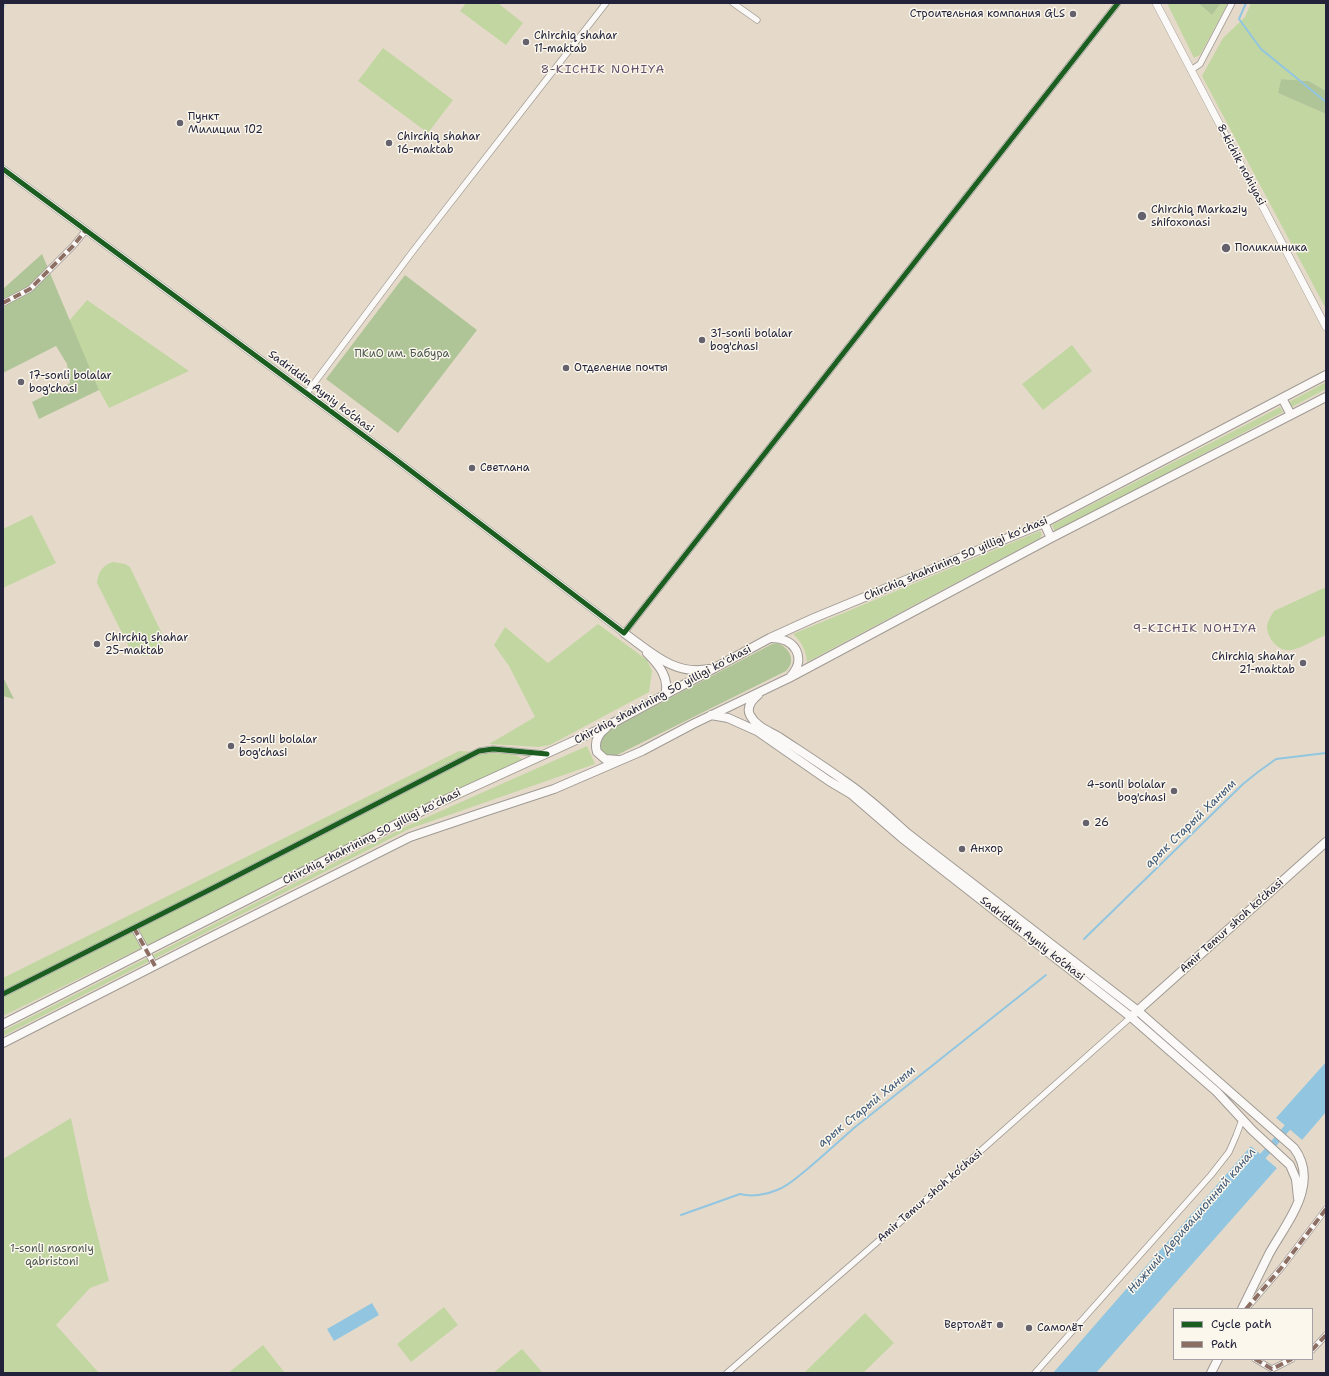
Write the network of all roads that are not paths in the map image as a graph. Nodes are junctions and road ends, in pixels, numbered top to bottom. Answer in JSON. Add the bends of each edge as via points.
{"nodes":[{"id":1,"x":606,"y":3,"type":"edge"},
{"id":2,"x":733,"y":3,"type":"edge"},
{"id":3,"x":1118,"y":3,"type":"edge"},
{"id":4,"x":1156,"y":3,"type":"edge"},
{"id":5,"x":1232,"y":3,"type":"edge"},
{"id":6,"x":757,"y":20,"type":"dead end"},
{"id":7,"x":1191,"y":70,"type":"junction"},
{"id":8,"x":3,"y":169,"type":"edge"},
{"id":9,"x":86,"y":230,"type":"junction"},
{"id":10,"x":3,"y":303,"type":"edge"},
{"id":11,"x":1326,"y":327,"type":"edge"},
{"id":12,"x":1326,"y":375,"type":"edge"},
{"id":13,"x":306,"y":394,"type":"junction"},
{"id":14,"x":1326,"y":397,"type":"edge"},
{"id":15,"x":1282,"y":398,"type":"junction"},
{"id":16,"x":1291,"y":415,"type":"junction"},
{"id":17,"x":1044,"y":523,"type":"junction"},
{"id":18,"x":1051,"y":538,"type":"junction"},
{"id":19,"x":624,"y":633,"type":"junction"},
{"id":20,"x":770,"y":638,"type":"junction"},
{"id":21,"x":717,"y":666,"type":"junction"},
{"id":22,"x":789,"y":678,"type":"junction"},
{"id":23,"x":767,"y":688,"type":"junction"},
{"id":24,"x":665,"y":695,"type":"junction"},
{"id":25,"x":711,"y":715,"type":"junction"},
{"id":26,"x":611,"y":724,"type":"junction"},
{"id":27,"x":547,"y":754,"type":"junction"},
{"id":28,"x":627,"y":757,"type":"junction"},
{"id":29,"x":1326,"y":842,"type":"edge"},
{"id":30,"x":134,"y":928,"type":"junction"},
{"id":31,"x":147,"y":951,"type":"junction"},
{"id":32,"x":155,"y":966,"type":"junction"},
{"id":33,"x":3,"y":994,"type":"edge"},
{"id":34,"x":1138,"y":1011,"type":"junction"},
{"id":35,"x":1132,"y":1017,"type":"junction"},
{"id":36,"x":3,"y":1024,"type":"edge"},
{"id":37,"x":3,"y":1043,"type":"edge"},
{"id":38,"x":1242,"y":1120,"type":"junction"},
{"id":39,"x":1326,"y":1209,"type":"edge"},
{"id":40,"x":1293,"y":1214,"type":"junction"},
{"id":41,"x":1243,"y":1308,"type":"edge"},
{"id":42,"x":1247,"y":1308,"type":"edge"},
{"id":43,"x":1326,"y":1334,"type":"edge"},
{"id":44,"x":1313,"y":1349,"type":"edge"},
{"id":45,"x":1218,"y":1360,"type":"edge"},
{"id":46,"x":1258,"y":1360,"type":"edge"},
{"id":47,"x":1290,"y":1360,"type":"edge"},
{"id":48,"x":727,"y":1373,"type":"edge"},
{"id":49,"x":1035,"y":1373,"type":"edge"},
{"id":50,"x":1211,"y":1373,"type":"edge"}],
"edges":[{"from":1,"to":13,"type":"street","via":[[413,251]]},
{"from":2,"to":6,"type":"street"},
{"from":3,"to":19,"type":"street"},
{"from":4,"to":7,"type":"street","name":"8-kichik nohiyasi"},
{"from":5,"to":7,"type":"street","via":[[1200,64]]},
{"from":7,"to":11,"type":"street","name":"8-kichik nohiyasi"},
{"from":8,"to":9,"type":"street","name":"Sadriddin Ayniy ko‘chasi"},
{"from":9,"to":10,"type":"street","via":[[30,289]]},
{"from":9,"to":13,"type":"street","name":"Sadriddin Ayniy ko‘chasi"},
{"from":12,"to":15,"type":"main road","name":"Chirchiq shahrining 50 yilligi koʻchasi"},
{"from":13,"to":19,"type":"street","name":"Sadriddin Ayniy ko‘chasi"},
{"from":14,"to":16,"type":"main road","name":"Chirchiq shahrining 50 yilligi koʻchasi"},
{"from":15,"to":16,"type":"main road"},
{"from":15,"to":17,"type":"main road","name":"Chirchiq shahrining 50 yilligi koʻchasi"},
{"from":16,"to":18,"type":"main road","name":"Chirchiq shahrining 50 yilligi koʻchasi"},
{"from":17,"to":18,"type":"main road"},
{"from":17,"to":20,"type":"main road","name":"Chirchiq shahrining 50 yilligi koʻchasi"},
{"from":18,"to":22,"type":"main road","name":"Chirchiq shahrining 50 yilligi koʻchasi"},
{"from":19,"to":21,"type":"main road","via":[[676,667],[700,670]]},
{"from":19,"to":24,"type":"main road","via":[[659,666],[666,681]]},
{"from":20,"to":21,"type":"main road","name":"Chirchiq shahrining 50 yilligi koʻchasi"},
{"from":20,"to":22,"type":"main road","via":[[785,640],[796,649],[798,664]]},
{"from":21,"to":24,"type":"main road","name":"Chirchiq shahrining 50 yilligi koʻchasi"},
{"from":22,"to":23,"type":"main road","name":"Chirchiq shahrining 50 yilligi koʻchasi"},
{"from":23,"to":25,"type":"main road","name":"Chirchiq shahrining 50 yilligi koʻchasi"},
{"from":23,"to":34,"type":"main road","name":"Sadriddin Ayniy ko‘chasi","via":[[754,698],[749,707],[749,714],[759,726],[876,804],[907,833]]},
{"from":24,"to":26,"type":"main road","name":"Chirchiq shahrining 50 yilligi koʻchasi"},
{"from":25,"to":28,"type":"main road","name":"Chirchiq shahrining 50 yilligi koʻchasi"},
{"from":25,"to":35,"type":"main road","name":"Sadriddin Ayniy ko‘chasi","via":[[728,718],[757,731],[828,781],[851,794],[902,838]]},
{"from":26,"to":27,"type":"main road","name":"Chirchiq shahrining 50 yilligi koʻchasi"},
{"from":26,"to":28,"type":"main road","via":[[598,737],[596,752],[601,758],[608,760]]},
{"from":27,"to":30,"type":"street","via":[[479,750]]},
{"from":27,"to":31,"type":"main road","name":"Chirchiq shahrining 50 yilligi koʻchasi","via":[[438,803]]},
{"from":28,"to":32,"type":"main road","name":"Chirchiq shahrining 50 yilligi koʻchasi","via":[[554,789],[410,837]]},
{"from":29,"to":34,"type":"main road","name":"Amir Temur shoh ko‘chasi"},
{"from":30,"to":31,"type":"street"},
{"from":30,"to":33,"type":"street"},
{"from":31,"to":32,"type":"street"},
{"from":31,"to":36,"type":"main road","name":"Chirchiq shahrining 50 yilligi koʻchasi"},
{"from":32,"to":37,"type":"main road","name":"Chirchiq shahrining 50 yilligi koʻchasi"},
{"from":34,"to":35,"type":"main road","name":"Amir Temur shoh ko‘chasi"},
{"from":34,"to":40,"type":"main road","name":"Sadriddin Ayniy ko‘chasi","via":[[1294,1148],[1300,1158],[1304,1179],[1301,1196]]},
{"from":35,"to":38,"type":"main road","name":"Sadriddin Ayniy ko‘chasi","via":[[1217,1092]]},
{"from":35,"to":48,"type":"street","name":"Amir Temur shoh ko‘chasi"},
{"from":38,"to":40,"type":"main road","name":"Sadriddin Ayniy ko‘chasi","via":[[1293,1168],[1297,1182],[1297,1200]]},
{"from":38,"to":49,"type":"street","via":[[1229,1152],[1211,1175]]},
{"from":39,"to":42,"type":"street"},
{"from":40,"to":41,"type":"main road","name":"Sadriddin Ayniy ko‘chasi"},
{"from":43,"to":44,"type":"street"},
{"from":45,"to":50,"type":"main road"},
{"from":46,"to":47,"type":"street","via":[[1272,1369]]}]}
